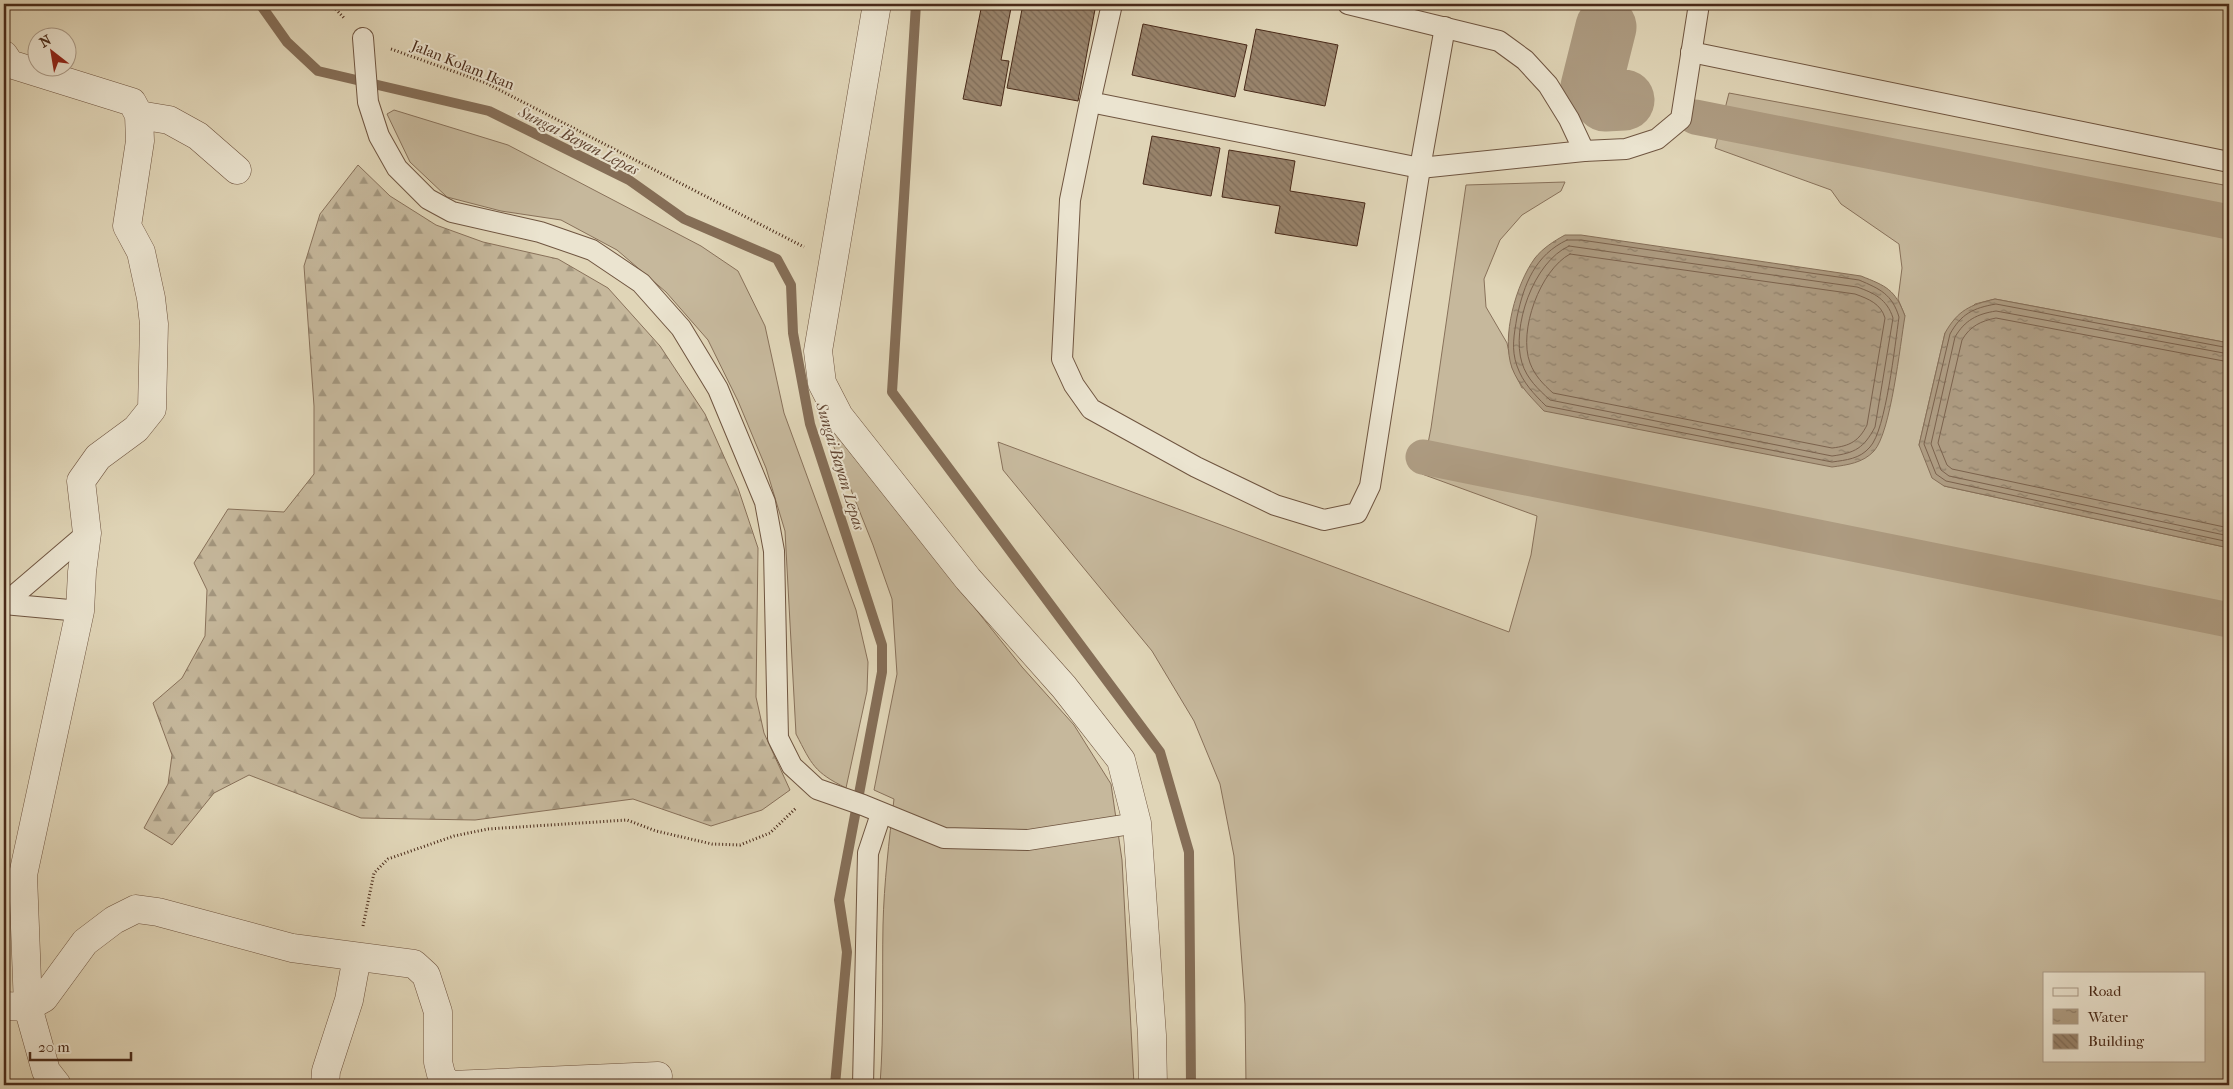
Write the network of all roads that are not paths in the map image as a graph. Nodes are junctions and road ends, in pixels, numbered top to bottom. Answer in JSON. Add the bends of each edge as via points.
{"nodes":[{"id":1,"x":877,"y":4,"type":"edge"},
{"id":2,"x":1112,"y":4,"type":"edge"},
{"id":3,"x":1348,"y":4,"type":"edge"},
{"id":4,"x":1700,"y":4,"type":"edge"},
{"id":5,"x":1445,"y":27,"type":"junction"},
{"id":6,"x":363,"y":38,"type":"road end"},
{"id":7,"x":1691,"y":52,"type":"junction"},
{"id":8,"x":4,"y":54,"type":"edge"},
{"id":9,"x":1090,"y":102,"type":"junction"},
{"id":10,"x":139,"y":115,"type":"junction"},
{"id":11,"x":1584,"y":151,"type":"junction"},
{"id":12,"x":2229,"y":162,"type":"edge"},
{"id":13,"x":1420,"y":168,"type":"junction"},
{"id":14,"x":236,"y":170,"type":"dead end"},
{"id":15,"x":87,"y":533,"type":"junction"},
{"id":16,"x":4,"y":604,"type":"edge"},
{"id":17,"x":80,"y":611,"type":"junction"},
{"id":18,"x":872,"y":809,"type":"junction"},
{"id":19,"x":1137,"y":823,"type":"junction"},
{"id":20,"x":357,"y":957,"type":"junction"},
{"id":21,"x":16,"y":1006,"type":"edge"},
{"id":22,"x":658,"y":1076,"type":"dead end"},
{"id":23,"x":57,"y":1085,"type":"edge"},
{"id":24,"x":325,"y":1085,"type":"edge"},
{"id":25,"x":863,"y":1085,"type":"edge"},
{"id":26,"x":1153,"y":1085,"type":"edge"}],
"edges":[{"from":1,"to":19,"type":"street","via":[[818,351],[822,383],[839,416],[968,579],[1064,687],[1121,760]]},
{"from":2,"to":9,"type":"lane"},
{"from":3,"to":5,"type":"lane"},
{"from":4,"to":7,"type":"lane"},
{"from":5,"to":11,"type":"lane","via":[[1499,41],[1525,60],[1548,85]]},
{"from":5,"to":13,"type":"lane"},
{"from":6,"to":18,"type":"lane","via":[[368,102],[378,136],[397,168],[428,200],[452,212],[540,232],[592,250],[641,283],[681,328],[718,389],[764,502],[774,551],[778,738],[792,766],[823,791]]},
{"from":7,"to":11,"type":"lane","via":[[1681,119],[1656,139],[1626,149]]},
{"from":7,"to":12,"type":"lane"},
{"from":8,"to":10,"type":"street","via":[[10,64],[132,102]]},
{"from":9,"to":13,"type":"lane"},
{"from":9,"to":13,"type":"lane","via":[[1070,200],[1062,359],[1074,385],[1092,409],[1196,467],[1275,504],[1324,520],[1356,513],[1370,486]]},
{"from":10,"to":14,"type":"street","via":[[169,120],[198,136]]},
{"from":10,"to":15,"type":"street","via":[[140,141],[127,226],[141,252],[151,298],[154,324],[152,408],[136,429],[98,457],[81,481]]},
{"from":11,"to":13,"type":"lane"},
{"from":15,"to":16,"type":"lane"},
{"from":15,"to":17,"type":"street"},
{"from":16,"to":17,"type":"lane"},
{"from":17,"to":21,"type":"street","via":[[23,876]]},
{"from":18,"to":19,"type":"lane","via":[[944,838],[1028,840]]},
{"from":18,"to":25,"type":"lane","via":[[868,853]]},
{"from":19,"to":26,"type":"street"},
{"from":20,"to":21,"type":"street","via":[[292,948],[136,909],[114,920],[85,942],[44,998]]},
{"from":20,"to":22,"type":"street","via":[[414,964],[426,976],[438,1012],[440,1070],[442,1078],[451,1085]]},
{"from":20,"to":24,"type":"street","via":[[349,1000],[326,1071]]},
{"from":21,"to":23,"type":"street","via":[[46,1071]]}]}
